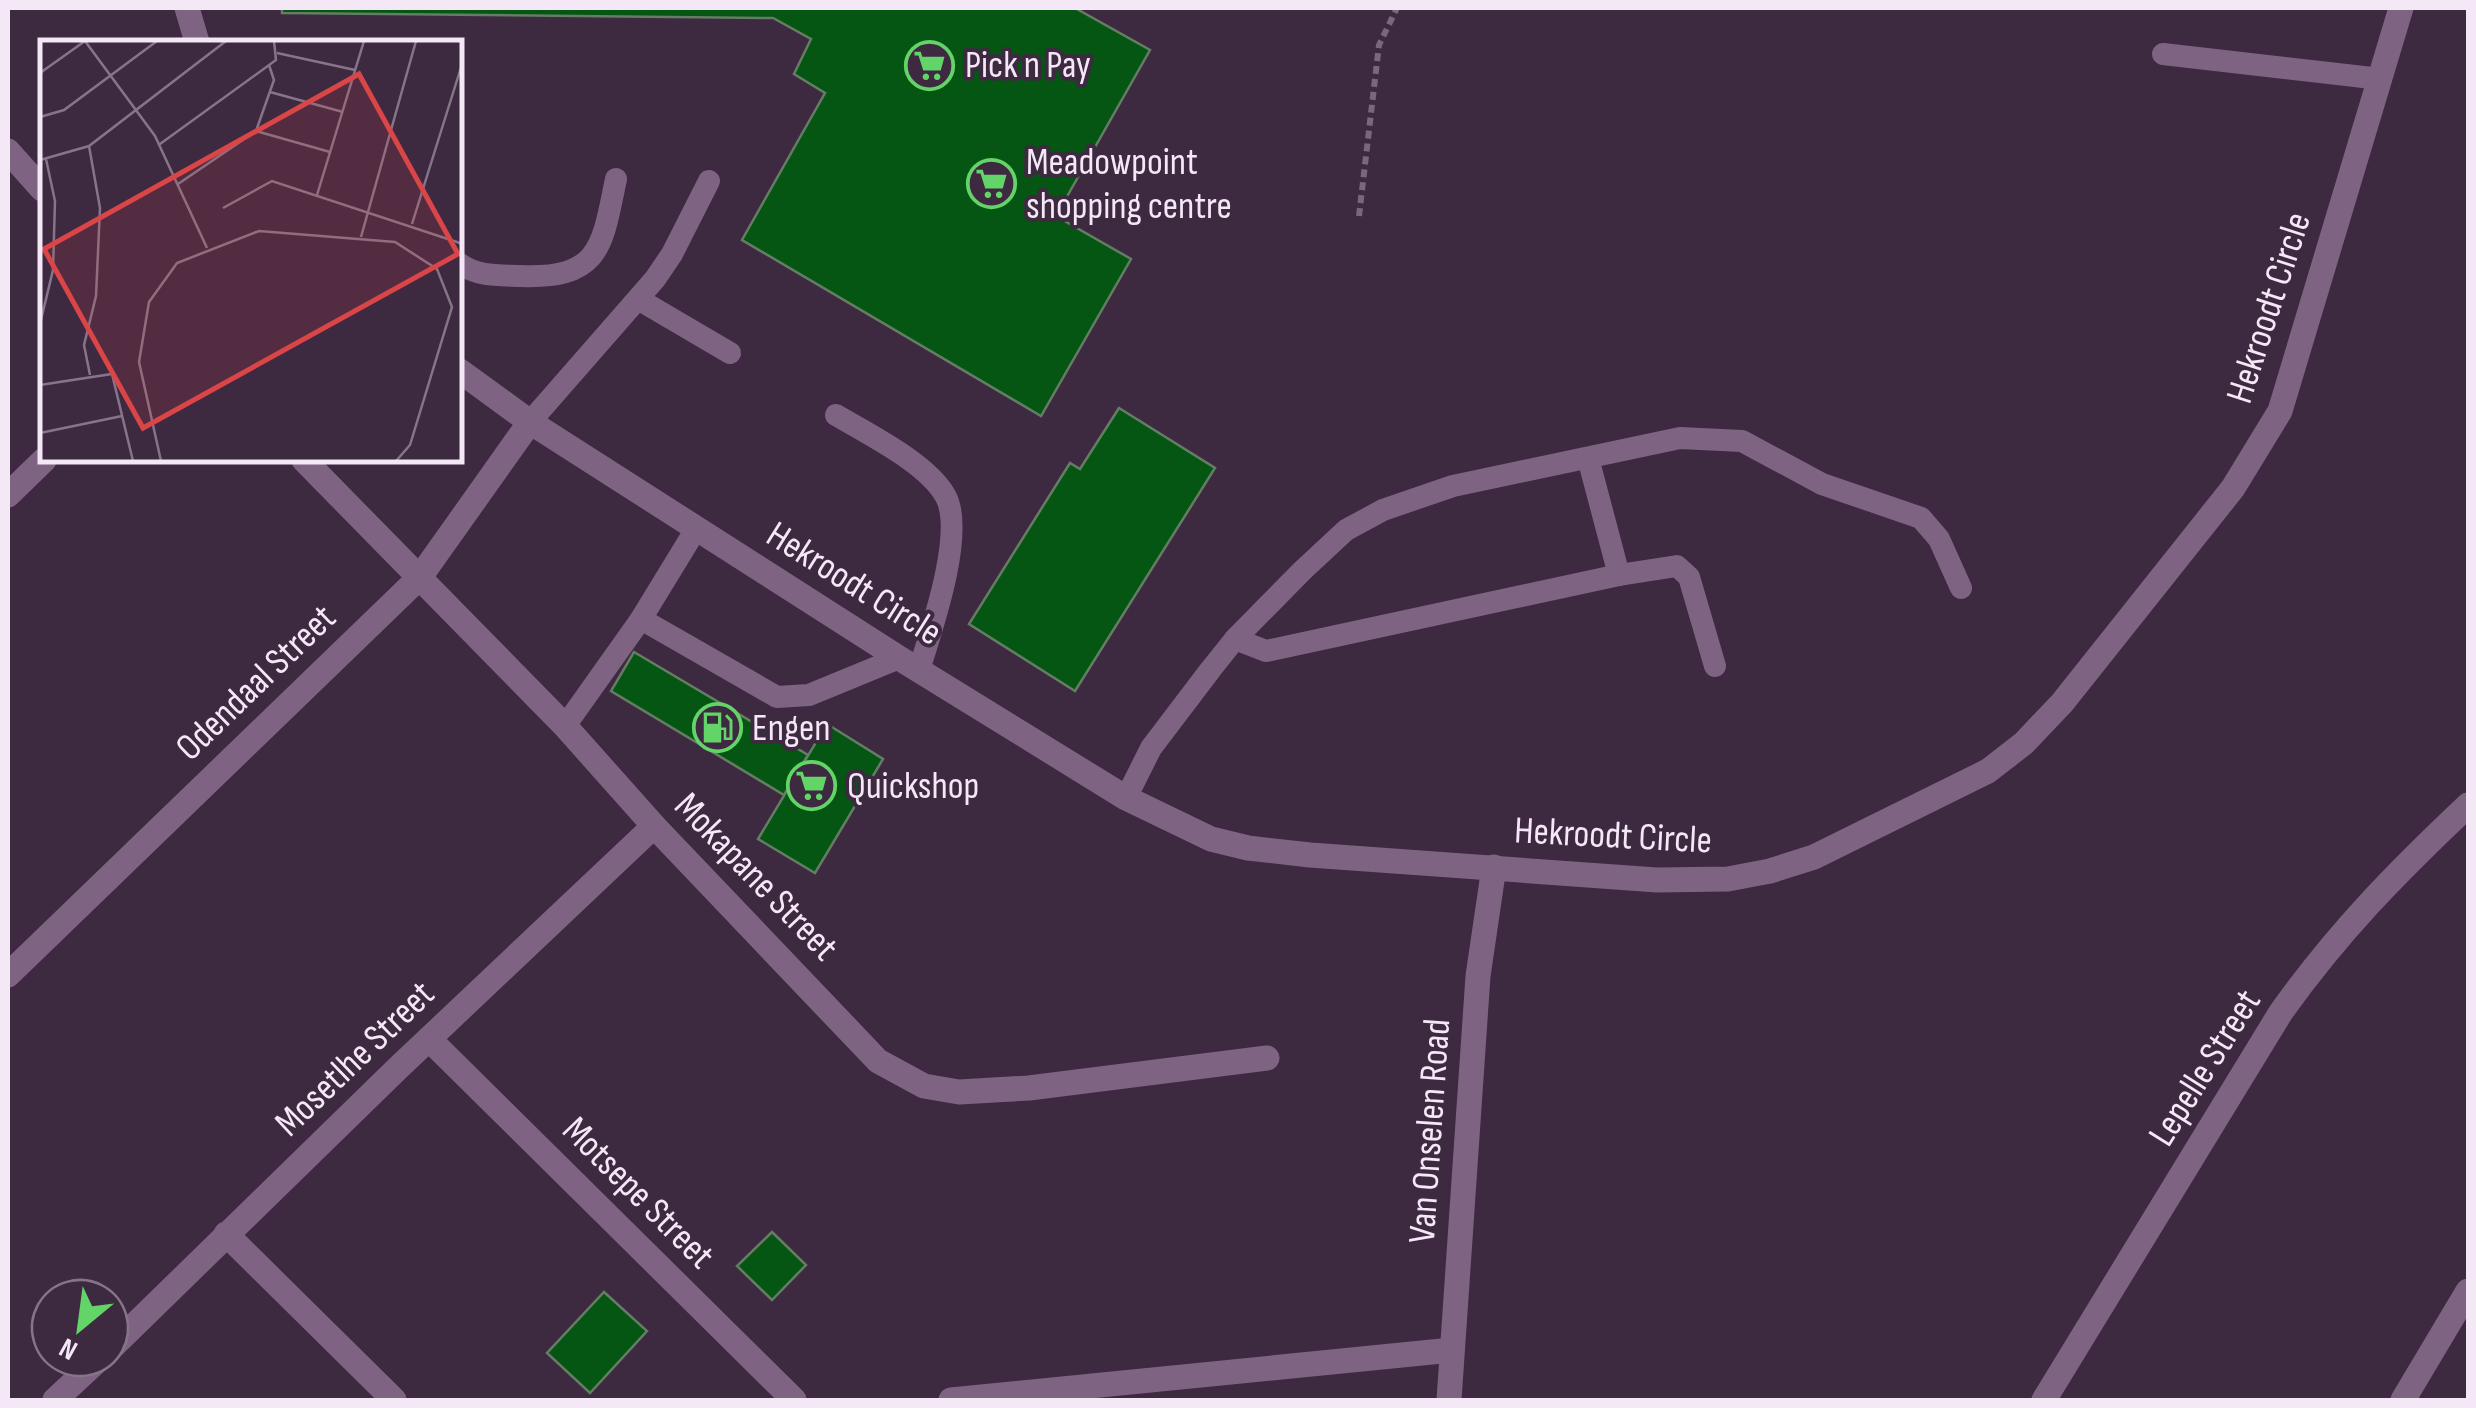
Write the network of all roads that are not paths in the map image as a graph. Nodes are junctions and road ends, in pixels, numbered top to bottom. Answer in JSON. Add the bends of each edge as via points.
{"nodes":[{"id":1,"x":187,"y":8,"type":"edge"},
{"id":2,"x":2401,"y":8,"type":"edge"},
{"id":3,"x":196,"y":40,"type":"edge"},
{"id":4,"x":2162,"y":54,"type":"dead end"},
{"id":5,"x":2381,"y":78,"type":"junction"},
{"id":6,"x":8,"y":151,"type":"edge"},
{"id":7,"x":616,"y":179,"type":"dead end"},
{"id":8,"x":709,"y":182,"type":"dead end"},
{"id":9,"x":40,"y":186,"type":"edge"},
{"id":10,"x":462,"y":265,"type":"edge"},
{"id":11,"x":638,"y":299,"type":"junction"},
{"id":12,"x":730,"y":353,"type":"dead end"},
{"id":13,"x":462,"y":372,"type":"edge"},
{"id":14,"x":836,"y":415,"type":"dead end"},
{"id":15,"x":530,"y":422,"type":"junction"},
{"id":16,"x":1588,"y":458,"type":"junction"},
{"id":17,"x":42,"y":462,"type":"edge"},
{"id":18,"x":306,"y":462,"type":"edge"},
{"id":19,"x":8,"y":495,"type":"edge"},
{"id":20,"x":696,"y":529,"type":"junction"},
{"id":21,"x":1619,"y":575,"type":"junction"},
{"id":22,"x":420,"y":576,"type":"junction"},
{"id":23,"x":1961,"y":588,"type":"dead end"},
{"id":24,"x":642,"y":619,"type":"junction"},
{"id":25,"x":1236,"y":639,"type":"junction"},
{"id":26,"x":909,"y":664,"type":"junction"},
{"id":27,"x":1716,"y":666,"type":"dead end"},
{"id":28,"x":565,"y":726,"type":"junction"},
{"id":29,"x":1126,"y":798,"type":"junction"},
{"id":30,"x":2468,"y":805,"type":"edge"},
{"id":31,"x":654,"y":826,"type":"junction"},
{"id":32,"x":1494,"y":868,"type":"junction"},
{"id":33,"x":8,"y":975,"type":"edge"},
{"id":34,"x":429,"y":1039,"type":"junction"},
{"id":35,"x":1267,"y":1058,"type":"dead end"},
{"id":36,"x":226,"y":1234,"type":"junction"},
{"id":37,"x":2468,"y":1291,"type":"edge"},
{"id":38,"x":130,"y":1329,"type":"edge"},
{"id":39,"x":1452,"y":1350,"type":"junction"},
{"id":40,"x":79,"y":1378,"type":"edge"},
{"id":41,"x":56,"y":1400,"type":"edge"},
{"id":42,"x":394,"y":1400,"type":"edge"},
{"id":43,"x":794,"y":1400,"type":"edge"},
{"id":44,"x":950,"y":1400,"type":"edge"},
{"id":45,"x":1449,"y":1400,"type":"edge"},
{"id":46,"x":2044,"y":1400,"type":"edge"},
{"id":47,"x":2403,"y":1400,"type":"edge"}],
"edges":[{"from":1,"to":3,"type":"street"},
{"from":2,"to":5,"type":"street","name":"Hekroodt Circle"},
{"from":4,"to":5,"type":"lane"},
{"from":5,"to":32,"type":"street","name":"Hekroodt Circle","via":[[2280,411],[2222,502],[2024,743],[1988,771],[1912,811],[1770,871],[1657,880]]},
{"from":6,"to":9,"type":"street"},
{"from":7,"to":10,"type":"lane","via":[[602,242],[573,271],[482,275]]},
{"from":8,"to":11,"type":"lane","via":[[672,254]]},
{"from":11,"to":12,"type":"lane"},
{"from":11,"to":15,"type":"lane"},
{"from":13,"to":15,"type":"street","name":"Hekroodt Circle"},
{"from":14,"to":26,"type":"lane","via":[[914,462],[947,498],[952,541],[938,609]]},
{"from":15,"to":20,"type":"street","name":"Hekroodt Circle"},
{"from":15,"to":22,"type":"street","name":"Odendaal Street"},
{"from":16,"to":21,"type":"lane"},
{"from":16,"to":23,"type":"lane","via":[[1680,438],[1742,441],[1822,484],[1921,518],[1939,538]]},
{"from":16,"to":25,"type":"lane","via":[[1453,486],[1383,510],[1346,530]]},
{"from":17,"to":19,"type":"street"},
{"from":18,"to":22,"type":"street","name":"Mokapane Street"},
{"from":20,"to":24,"type":"lane"},
{"from":20,"to":26,"type":"street","name":"Hekroodt Circle"},
{"from":21,"to":25,"type":"lane","via":[[1266,651]]},
{"from":21,"to":27,"type":"lane","via":[[1665,566],[1684,570]]},
{"from":22,"to":28,"type":"street","name":"Mokapane Street"},
{"from":22,"to":33,"type":"street","name":"Odendaal Street"},
{"from":24,"to":26,"type":"lane","via":[[777,697],[809,696]]},
{"from":24,"to":28,"type":"lane"},
{"from":25,"to":29,"type":"lane","via":[[1151,748]]},
{"from":26,"to":29,"type":"street","name":"Hekroodt Circle"},
{"from":28,"to":31,"type":"street","name":"Mokapane Street"},
{"from":29,"to":32,"type":"street","name":"Hekroodt Circle","via":[[1198,833],[1248,848]]},
{"from":30,"to":46,"type":"street","name":"Lepelle Street","via":[[2324,952],[2281,1012]]},
{"from":31,"to":34,"type":"street","name":"Mosetlhe Street"},
{"from":31,"to":35,"type":"street","name":"Mokapane Street","via":[[878,1061],[924,1086],[959,1092],[1029,1088]]},
{"from":32,"to":39,"type":"street","name":"Van Onselen Road","via":[[1478,976]]},
{"from":34,"to":36,"type":"street","name":"Mosetlhe Street"},
{"from":34,"to":43,"type":"street","name":"Motsepe Street"},
{"from":36,"to":38,"type":"street","name":"Mosetlhe Street"},
{"from":36,"to":42,"type":"street"},
{"from":37,"to":47,"type":"street"},
{"from":39,"to":44,"type":"street"},
{"from":39,"to":45,"type":"street","name":"Van Onselen Road"},
{"from":40,"to":41,"type":"street"}]}
